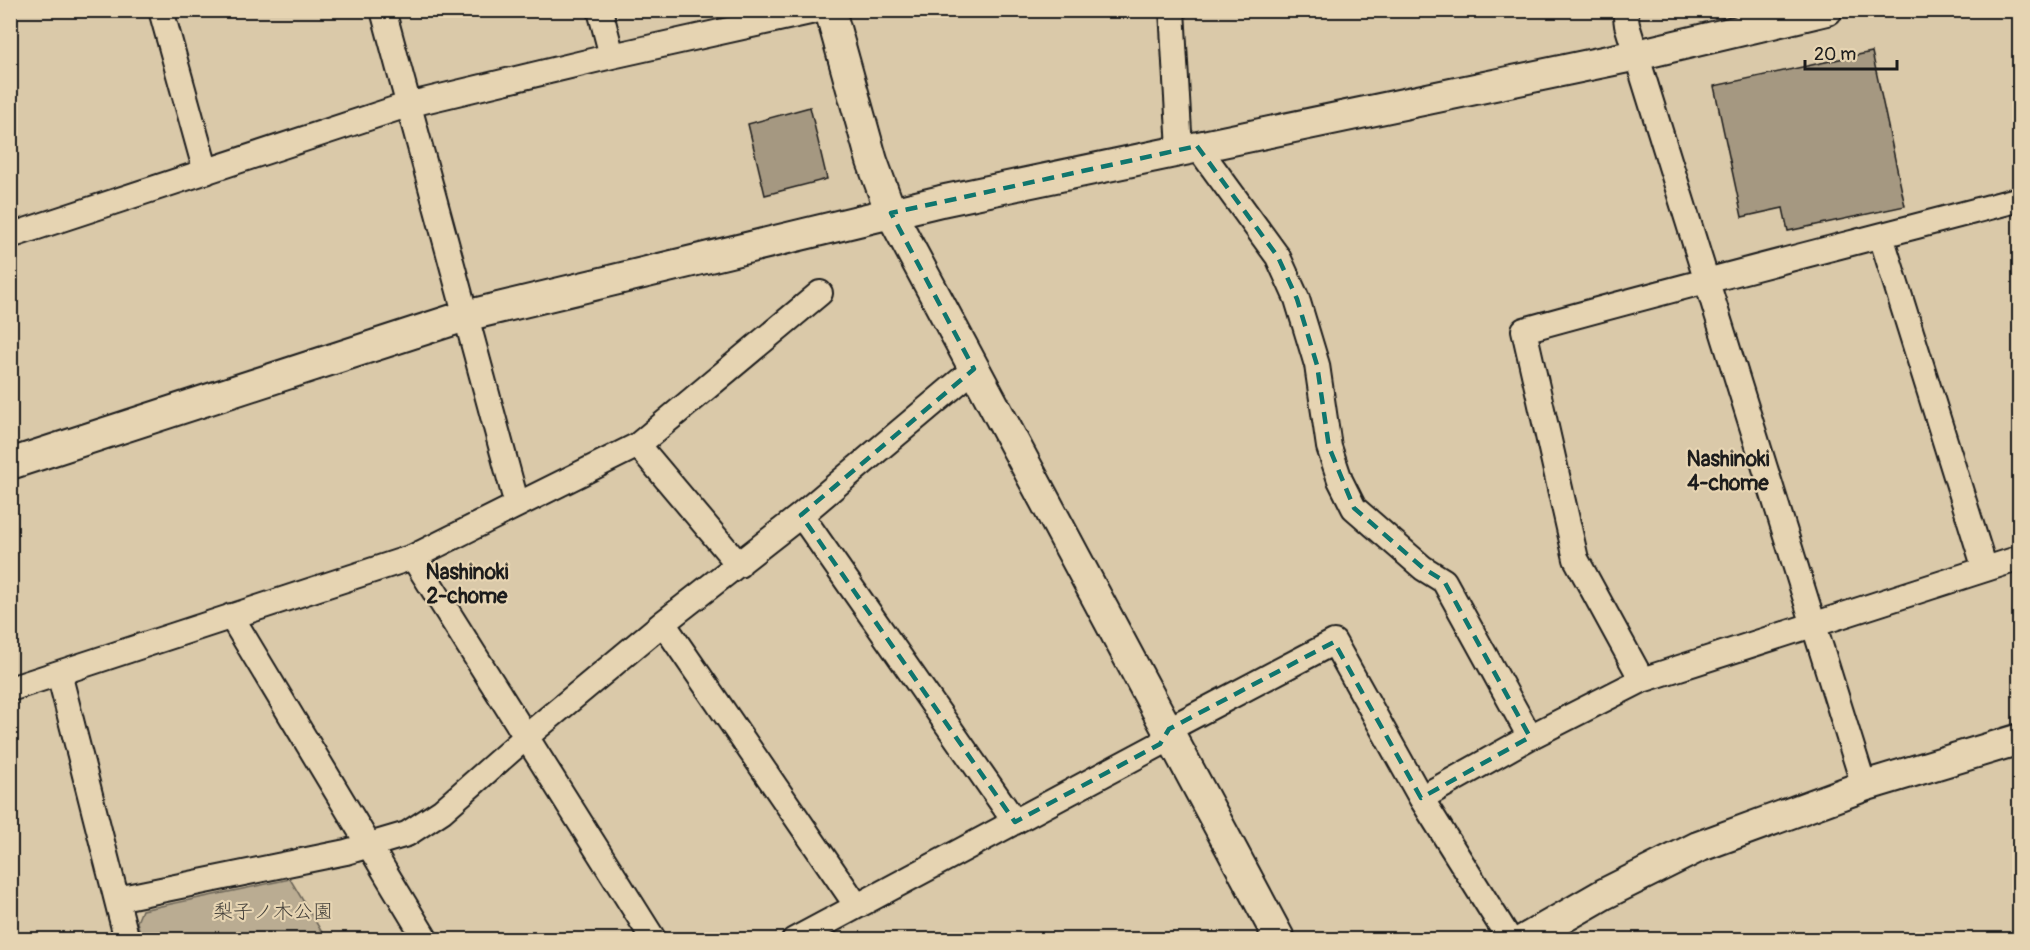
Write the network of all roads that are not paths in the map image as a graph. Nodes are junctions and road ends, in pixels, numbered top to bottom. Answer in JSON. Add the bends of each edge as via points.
{"nodes":[{"id":1,"x":161,"y":10,"type":"edge"},
{"id":2,"x":383,"y":10,"type":"edge"},
{"id":3,"x":600,"y":10,"type":"edge"},
{"id":4,"x":819,"y":10,"type":"edge"},
{"id":5,"x":830,"y":10,"type":"edge"},
{"id":6,"x":1172,"y":10,"type":"edge"},
{"id":7,"x":1625,"y":10,"type":"edge"},
{"id":8,"x":1827,"y":10,"type":"edge"},
{"id":9,"x":1636,"y":55,"type":"junction"},
{"id":10,"x":612,"y":56,"type":"junction"},
{"id":11,"x":408,"y":105,"type":"junction"},
{"id":12,"x":1189,"y":148,"type":"junction"},
{"id":13,"x":206,"y":172,"type":"junction"},
{"id":14,"x":2019,"y":199,"type":"edge"},
{"id":15,"x":891,"y":213,"type":"junction"},
{"id":16,"x":10,"y":236,"type":"edge"},
{"id":17,"x":1881,"y":236,"type":"junction"},
{"id":18,"x":1707,"y":279,"type":"junction"},
{"id":19,"x":820,"y":293,"type":"dead end"},
{"id":20,"x":465,"y":316,"type":"junction"},
{"id":21,"x":974,"y":369,"type":"junction"},
{"id":22,"x":638,"y":445,"type":"junction"},
{"id":23,"x":10,"y":464,"type":"edge"},
{"id":24,"x":517,"y":505,"type":"junction"},
{"id":25,"x":801,"y":515,"type":"junction"},
{"id":26,"x":413,"y":557,"type":"junction"},
{"id":27,"x":2019,"y":558,"type":"edge"},
{"id":28,"x":739,"y":565,"type":"junction"},
{"id":29,"x":1985,"y":569,"type":"junction"},
{"id":30,"x":231,"y":616,"type":"junction"},
{"id":31,"x":663,"y":622,"type":"junction"},
{"id":32,"x":1814,"y":625,"type":"junction"},
{"id":33,"x":59,"y":673,"type":"junction"},
{"id":34,"x":1642,"y":680,"type":"junction"},
{"id":35,"x":10,"y":689,"type":"edge"},
{"id":36,"x":1169,"y":729,"type":"junction"},
{"id":37,"x":527,"y":736,"type":"junction"},
{"id":38,"x":1530,"y":737,"type":"junction"},
{"id":39,"x":2019,"y":739,"type":"edge"},
{"id":40,"x":1864,"y":786,"type":"junction"},
{"id":41,"x":1421,"y":798,"type":"junction"},
{"id":42,"x":1015,"y":822,"type":"junction"},
{"id":43,"x":369,"y":845,"type":"junction"},
{"id":44,"x":117,"y":899,"type":"junction"},
{"id":45,"x":857,"y":906,"type":"junction"},
{"id":46,"x":127,"y":939,"type":"edge"},
{"id":47,"x":426,"y":939,"type":"edge"},
{"id":48,"x":654,"y":939,"type":"edge"},
{"id":49,"x":794,"y":939,"type":"edge"},
{"id":50,"x":1280,"y":939,"type":"edge"},
{"id":51,"x":1510,"y":939,"type":"edge"},
{"id":52,"x":1524,"y":939,"type":"edge"}],
"edges":[{"from":1,"to":13,"type":"street"},
{"from":2,"to":11,"type":"street"},
{"from":3,"to":10,"type":"street"},
{"from":4,"to":10,"type":"street"},
{"from":5,"to":15,"type":"street","via":[[872,161]]},
{"from":6,"to":12,"type":"street"},
{"from":7,"to":9,"type":"street"},
{"from":8,"to":9,"type":"street"},
{"from":9,"to":12,"type":"street"},
{"from":9,"to":18,"type":"street"},
{"from":10,"to":11,"type":"street"},
{"from":11,"to":13,"type":"street"},
{"from":11,"to":20,"type":"street"},
{"from":12,"to":15,"type":"street"},
{"from":12,"to":38,"type":"street","via":[[1278,257],[1297,299],[1317,365],[1329,447],[1354,508],[1423,568],[1444,580]]},
{"from":13,"to":16,"type":"street"},
{"from":14,"to":17,"type":"street"},
{"from":15,"to":20,"type":"street"},
{"from":15,"to":21,"type":"street"},
{"from":17,"to":18,"type":"street"},
{"from":17,"to":29,"type":"street"},
{"from":18,"to":32,"type":"street"},
{"from":18,"to":34,"type":"street","via":[[1524,330],[1576,559]]},
{"from":19,"to":22,"type":"street"},
{"from":20,"to":23,"type":"street"},
{"from":20,"to":24,"type":"street"},
{"from":21,"to":25,"type":"street"},
{"from":21,"to":36,"type":"street"},
{"from":22,"to":24,"type":"street"},
{"from":22,"to":28,"type":"street"},
{"from":24,"to":26,"type":"street"},
{"from":25,"to":28,"type":"street"},
{"from":25,"to":42,"type":"street"},
{"from":26,"to":30,"type":"street"},
{"from":26,"to":37,"type":"street"},
{"from":27,"to":29,"type":"street"},
{"from":28,"to":31,"type":"street"},
{"from":29,"to":32,"type":"street"},
{"from":30,"to":33,"type":"street"},
{"from":30,"to":43,"type":"street"},
{"from":31,"to":37,"type":"street"},
{"from":31,"to":45,"type":"street"},
{"from":32,"to":34,"type":"street"},
{"from":32,"to":40,"type":"street"},
{"from":33,"to":35,"type":"street"},
{"from":33,"to":44,"type":"street"},
{"from":34,"to":38,"type":"street"},
{"from":36,"to":41,"type":"street","via":[[1334,642]]},
{"from":36,"to":42,"type":"street","via":[[1160,744]]},
{"from":36,"to":50,"type":"street"},
{"from":37,"to":43,"type":"street","via":[[442,812],[407,834]]},
{"from":37,"to":48,"type":"street"},
{"from":38,"to":41,"type":"street"},
{"from":39,"to":40,"type":"street"},
{"from":40,"to":52,"type":"street","via":[[1698,847]]},
{"from":41,"to":51,"type":"street"},
{"from":42,"to":45,"type":"street"},
{"from":43,"to":44,"type":"street"},
{"from":43,"to":47,"type":"street"},
{"from":44,"to":46,"type":"street"},
{"from":45,"to":49,"type":"street"}]}
